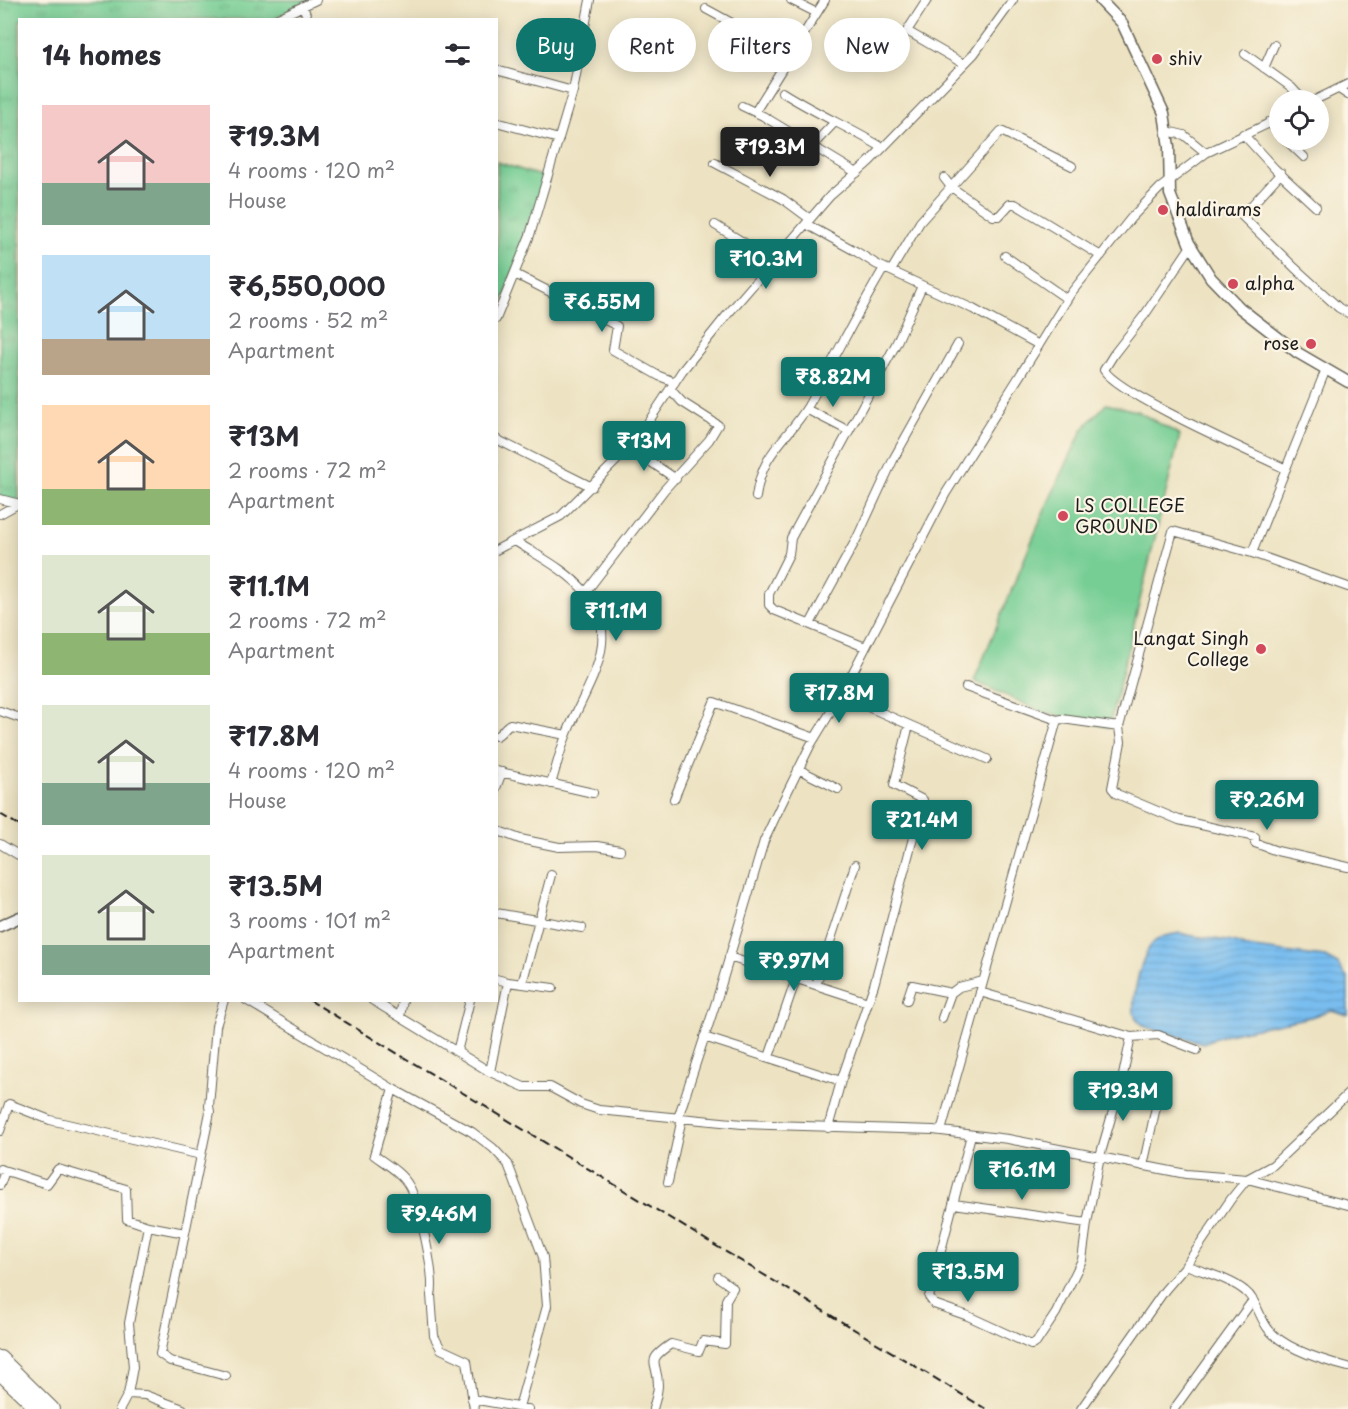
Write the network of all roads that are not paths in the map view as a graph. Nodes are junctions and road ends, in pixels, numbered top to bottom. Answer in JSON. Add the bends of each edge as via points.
{"nodes":[{"id":1,"x":316,"y":0,"type":"edge"},
{"id":2,"x":590,"y":0,"type":"edge"},
{"id":3,"x":791,"y":0,"type":"edge"},
{"id":4,"x":825,"y":0,"type":"edge"},
{"id":5,"x":927,"y":0,"type":"edge"},
{"id":6,"x":1013,"y":0,"type":"edge"},
{"id":7,"x":1100,"y":0,"type":"edge"},
{"id":8,"x":303,"y":6,"type":"junction"},
{"id":9,"x":706,"y":9,"type":"dead end"},
{"id":10,"x":817,"y":14,"type":"junction"},
{"id":11,"x":278,"y":18,"type":"edge"},
{"id":12,"x":307,"y":18,"type":"edge"},
{"id":13,"x":723,"y":18,"type":"edge"},
{"id":14,"x":812,"y":22,"type":"edge"},
{"id":15,"x":1274,"y":45,"type":"dead end"},
{"id":16,"x":1245,"y":54,"type":"dead end"},
{"id":17,"x":964,"y":64,"type":"junction"},
{"id":18,"x":1264,"y":68,"type":"junction"},
{"id":19,"x":498,"y":71,"type":"edge"},
{"id":20,"x":780,"y":72,"type":"edge"},
{"id":21,"x":1348,"y":84,"type":"edge"},
{"id":22,"x":1339,"y":88,"type":"junction"},
{"id":23,"x":1294,"y":90,"type":"edge"},
{"id":24,"x":573,"y":91,"type":"junction"},
{"id":25,"x":782,"y":92,"type":"dead end"},
{"id":26,"x":1329,"y":93,"type":"edge"},
{"id":27,"x":1348,"y":95,"type":"edge"},
{"id":28,"x":742,"y":106,"type":"dead end"},
{"id":29,"x":755,"y":112,"type":"junction"},
{"id":30,"x":835,"y":122,"type":"junction"},
{"id":31,"x":1269,"y":122,"type":"edge"},
{"id":32,"x":498,"y":123,"type":"edge"},
{"id":33,"x":1167,"y":131,"type":"junction"},
{"id":34,"x":1244,"y":134,"type":"junction"},
{"id":35,"x":559,"y":139,"type":"junction"},
{"id":36,"x":813,"y":145,"type":"junction"},
{"id":37,"x":883,"y":148,"type":"junction"},
{"id":38,"x":1297,"y":150,"type":"edge"},
{"id":39,"x":1206,"y":153,"type":"junction"},
{"id":40,"x":1304,"y":157,"type":"dead end"},
{"id":41,"x":715,"y":163,"type":"dead end"},
{"id":42,"x":1072,"y":166,"type":"dead end"},
{"id":43,"x":857,"y":173,"type":"junction"},
{"id":44,"x":1281,"y":173,"type":"junction"},
{"id":45,"x":944,"y":178,"type":"dead end"},
{"id":46,"x":1170,"y":178,"type":"junction"},
{"id":47,"x":951,"y":187,"type":"junction"},
{"id":48,"x":1316,"y":207,"type":"dead end"},
{"id":49,"x":808,"y":222,"type":"junction"},
{"id":50,"x":715,"y":225,"type":"dead end"},
{"id":51,"x":1191,"y":246,"type":"junction"},
{"id":52,"x":1005,"y":256,"type":"dead end"},
{"id":53,"x":1101,"y":256,"type":"junction"},
{"id":54,"x":774,"y":261,"type":"junction"},
{"id":55,"x":888,"y":269,"type":"junction"},
{"id":56,"x":515,"y":274,"type":"junction"},
{"id":57,"x":922,"y":286,"type":"junction"},
{"id":58,"x":1067,"y":299,"type":"junction"},
{"id":59,"x":1348,"y":313,"type":"edge"},
{"id":60,"x":498,"y":314,"type":"edge"},
{"id":61,"x":958,"y":344,"type":"dead end"},
{"id":62,"x":1039,"y":345,"type":"junction"},
{"id":63,"x":1326,"y":369,"type":"junction"},
{"id":64,"x":1348,"y":382,"type":"edge"},
{"id":65,"x":672,"y":385,"type":"junction"},
{"id":66,"x":806,"y":408,"type":"junction"},
{"id":67,"x":849,"y":431,"type":"junction"},
{"id":68,"x":498,"y":440,"type":"edge"},
{"id":69,"x":632,"y":445,"type":"junction"},
{"id":70,"x":1286,"y":469,"type":"junction"},
{"id":71,"x":676,"y":479,"type":"junction"},
{"id":72,"x":592,"y":487,"type":"junction"},
{"id":73,"x":756,"y":497,"type":"dead end"},
{"id":74,"x":0,"y":499,"type":"edge"},
{"id":75,"x":18,"y":504,"type":"edge"},
{"id":76,"x":18,"y":504,"type":"edge"},
{"id":77,"x":1,"y":513,"type":"edge"},
{"id":78,"x":515,"y":541,"type":"junction"},
{"id":79,"x":498,"y":549,"type":"edge"},
{"id":80,"x":1251,"y":553,"type":"junction"},
{"id":81,"x":1348,"y":587,"type":"edge"},
{"id":82,"x":586,"y":592,"type":"junction"},
{"id":83,"x":810,"y":624,"type":"junction"},
{"id":84,"x":865,"y":647,"type":"junction"},
{"id":85,"x":966,"y":687,"type":"dead end"},
{"id":86,"x":841,"y":695,"type":"junction"},
{"id":87,"x":0,"y":711,"type":"edge"},
{"id":88,"x":18,"y":717,"type":"edge"},
{"id":89,"x":1058,"y":720,"type":"junction"},
{"id":90,"x":909,"y":725,"type":"junction"},
{"id":91,"x":1119,"y":727,"type":"junction"},
{"id":92,"x":566,"y":735,"type":"junction"},
{"id":93,"x":498,"y":736,"type":"edge"},
{"id":94,"x":815,"y":738,"type":"junction"},
{"id":95,"x":987,"y":759,"type":"dead end"},
{"id":96,"x":798,"y":770,"type":"junction"},
{"id":97,"x":499,"y":772,"type":"edge"},
{"id":98,"x":551,"y":784,"type":"junction"},
{"id":99,"x":838,"y":789,"type":"dead end"},
{"id":100,"x":592,"y":793,"type":"dead end"},
{"id":101,"x":674,"y":799,"type":"dead end"},
{"id":102,"x":498,"y":831,"type":"edge"},
{"id":103,"x":0,"y":844,"type":"edge"},
{"id":104,"x":620,"y":850,"type":"dead end"},
{"id":105,"x":18,"y":855,"type":"edge"},
{"id":106,"x":855,"y":864,"type":"dead end"},
{"id":107,"x":1348,"y":867,"type":"edge"},
{"id":108,"x":551,"y":875,"type":"dead end"},
{"id":109,"x":498,"y":913,"type":"edge"},
{"id":110,"x":18,"y":917,"type":"edge"},
{"id":111,"x":539,"y":922,"type":"junction"},
{"id":112,"x":0,"y":926,"type":"edge"},
{"id":113,"x":582,"y":928,"type":"dead end"},
{"id":114,"x":729,"y":957,"type":"junction"},
{"id":115,"x":796,"y":979,"type":"junction"},
{"id":116,"x":498,"y":980,"type":"edge"},
{"id":117,"x":983,"y":981,"type":"junction"},
{"id":118,"x":508,"y":982,"type":"junction"},
{"id":119,"x":522,"y":984,"type":"junction"},
{"id":120,"x":816,"y":985,"type":"junction"},
{"id":121,"x":553,"y":988,"type":"dead end"},
{"id":122,"x":951,"y":993,"type":"junction"},
{"id":123,"x":980,"y":993,"type":"junction"},
{"id":124,"x":907,"y":1000,"type":"dead end"},
{"id":125,"x":223,"y":1002,"type":"edge"},
{"id":126,"x":249,"y":1002,"type":"edge"},
{"id":127,"x":375,"y":1002,"type":"edge"},
{"id":128,"x":403,"y":1002,"type":"edge"},
{"id":129,"x":470,"y":1002,"type":"edge"},
{"id":130,"x":868,"y":1002,"type":"junction"},
{"id":131,"x":400,"y":1017,"type":"junction"},
{"id":132,"x":942,"y":1018,"type":"dead end"},
{"id":133,"x":704,"y":1037,"type":"junction"},
{"id":134,"x":1131,"y":1037,"type":"junction"},
{"id":135,"x":1197,"y":1050,"type":"dead end"},
{"id":136,"x":457,"y":1052,"type":"junction"},
{"id":137,"x":769,"y":1057,"type":"junction"},
{"id":138,"x":490,"y":1072,"type":"junction"},
{"id":139,"x":1122,"y":1080,"type":"junction"},
{"id":140,"x":841,"y":1081,"type":"junction"},
{"id":141,"x":393,"y":1089,"type":"junction"},
{"id":142,"x":1348,"y":1094,"type":"edge"},
{"id":143,"x":680,"y":1118,"type":"junction"},
{"id":144,"x":828,"y":1128,"type":"junction"},
{"id":145,"x":0,"y":1131,"type":"edge"},
{"id":146,"x":941,"y":1131,"type":"junction"},
{"id":147,"x":971,"y":1135,"type":"junction"},
{"id":148,"x":201,"y":1155,"type":"junction"},
{"id":149,"x":1100,"y":1156,"type":"junction"},
{"id":150,"x":1143,"y":1166,"type":"junction"},
{"id":151,"x":3,"y":1170,"type":"edge"},
{"id":152,"x":1247,"y":1179,"type":"junction"},
{"id":153,"x":668,"y":1182,"type":"dead end"},
{"id":154,"x":0,"y":1185,"type":"edge"},
{"id":155,"x":954,"y":1204,"type":"junction"},
{"id":156,"x":1348,"y":1205,"type":"edge"},
{"id":157,"x":1087,"y":1222,"type":"junction"},
{"id":158,"x":148,"y":1226,"type":"junction"},
{"id":159,"x":185,"y":1233,"type":"junction"},
{"id":160,"x":1186,"y":1265,"type":"junction"},
{"id":161,"x":718,"y":1277,"type":"dead end"},
{"id":162,"x":1253,"y":1300,"type":"junction"},
{"id":163,"x":0,"y":1358,"type":"edge"},
{"id":164,"x":1348,"y":1367,"type":"edge"},
{"id":165,"x":0,"y":1372,"type":"edge"},
{"id":166,"x":226,"y":1376,"type":"dead end"},
{"id":167,"x":128,"y":1394,"type":"junction"},
{"id":168,"x":472,"y":1399,"type":"junction"},
{"id":169,"x":519,"y":1407,"type":"junction"},
{"id":170,"x":38,"y":1409,"type":"edge"},
{"id":171,"x":52,"y":1409,"type":"edge"},
{"id":172,"x":120,"y":1409,"type":"edge"},
{"id":173,"x":183,"y":1409,"type":"edge"},
{"id":174,"x":474,"y":1409,"type":"edge"},
{"id":175,"x":528,"y":1409,"type":"edge"},
{"id":176,"x":653,"y":1409,"type":"edge"},
{"id":177,"x":1081,"y":1409,"type":"edge"},
{"id":178,"x":1174,"y":1409,"type":"edge"}],
"edges":[{"from":1,"to":8,"type":"street"},
{"from":2,"to":24,"type":"street"},
{"from":3,"to":10,"type":"street"},
{"from":4,"to":10,"type":"street"},
{"from":5,"to":17,"type":"street","via":[[907,31]]},
{"from":6,"to":17,"type":"street"},
{"from":7,"to":33,"type":"main road","via":[[1122,22],[1164,112]]},
{"from":8,"to":11,"type":"street"},
{"from":8,"to":12,"type":"street"},
{"from":9,"to":13,"type":"street"},
{"from":10,"to":14,"type":"street"},
{"from":15,"to":18,"type":"street"},
{"from":16,"to":18,"type":"street"},
{"from":17,"to":37,"type":"street"},
{"from":18,"to":23,"type":"street"},
{"from":19,"to":24,"type":"street"},
{"from":20,"to":29,"type":"street"},
{"from":21,"to":22,"type":"street"},
{"from":22,"to":26,"type":"street"},
{"from":22,"to":27,"type":"street"},
{"from":24,"to":35,"type":"street"},
{"from":25,"to":30,"type":"street"},
{"from":28,"to":29,"type":"street"},
{"from":29,"to":36,"type":"street"},
{"from":30,"to":36,"type":"street"},
{"from":30,"to":37,"type":"street"},
{"from":31,"to":34,"type":"street"},
{"from":32,"to":35,"type":"street"},
{"from":33,"to":39,"type":"street","via":[[1184,135]]},
{"from":33,"to":46,"type":"main road"},
{"from":34,"to":39,"type":"street"},
{"from":34,"to":44,"type":"street"},
{"from":35,"to":56,"type":"street"},
{"from":36,"to":43,"type":"street"},
{"from":37,"to":43,"type":"street"},
{"from":38,"to":40,"type":"street"},
{"from":39,"to":46,"type":"street"},
{"from":41,"to":49,"type":"street","via":[[783,200]]},
{"from":42,"to":47,"type":"street","via":[[1001,131]]},
{"from":43,"to":49,"type":"street"},
{"from":44,"to":48,"type":"street"},
{"from":44,"to":59,"type":"street","via":[[1242,216]]},
{"from":45,"to":47,"type":"street"},
{"from":46,"to":51,"type":"main road","via":[[1170,194]]},
{"from":46,"to":53,"type":"street"},
{"from":47,"to":53,"type":"street","via":[[993,216],[1015,204]]},
{"from":47,"to":55,"type":"street"},
{"from":49,"to":54,"type":"street"},
{"from":49,"to":55,"type":"street"},
{"from":50,"to":54,"type":"street"},
{"from":51,"to":63,"type":"main road","via":[[1211,278],[1240,308],[1298,353]]},
{"from":51,"to":70,"type":"street","via":[[1104,370],[1139,396]]},
{"from":52,"to":58,"type":"street"},
{"from":53,"to":58,"type":"street"},
{"from":54,"to":65,"type":"street"},
{"from":55,"to":57,"type":"street"},
{"from":55,"to":66,"type":"street","via":[[856,314]]},
{"from":56,"to":60,"type":"street"},
{"from":56,"to":65,"type":"street","via":[[617,326],[613,350]]},
{"from":57,"to":62,"type":"street"},
{"from":57,"to":67,"type":"street"},
{"from":58,"to":62,"type":"street"},
{"from":61,"to":83,"type":"street","via":[[894,458],[857,538]]},
{"from":62,"to":84,"type":"street","via":[[946,493]]},
{"from":63,"to":64,"type":"main road"},
{"from":63,"to":70,"type":"street"},
{"from":65,"to":69,"type":"street"},
{"from":65,"to":71,"type":"street","via":[[682,402],[718,425]]},
{"from":66,"to":67,"type":"street"},
{"from":66,"to":73,"type":"street","via":[[765,463]]},
{"from":67,"to":83,"type":"street","via":[[791,538],[789,554],[769,594],[769,605],[774,610]]},
{"from":68,"to":72,"type":"street"},
{"from":69,"to":71,"type":"street"},
{"from":69,"to":72,"type":"street"},
{"from":70,"to":80,"type":"street"},
{"from":71,"to":82,"type":"street","via":[[636,524]]},
{"from":72,"to":78,"type":"street","via":[[561,516]]},
{"from":74,"to":75,"type":"street"},
{"from":76,"to":77,"type":"street"},
{"from":78,"to":79,"type":"street"},
{"from":78,"to":82,"type":"street"},
{"from":80,"to":81,"type":"street"},
{"from":80,"to":91,"type":"street","via":[[1173,531]]},
{"from":82,"to":92,"type":"street","via":[[602,620],[603,639],[594,674]]},
{"from":83,"to":84,"type":"street"},
{"from":84,"to":86,"type":"street"},
{"from":85,"to":89,"type":"street"},
{"from":86,"to":90,"type":"street"},
{"from":86,"to":94,"type":"street"},
{"from":87,"to":88,"type":"street"},
{"from":89,"to":91,"type":"street"},
{"from":89,"to":117,"type":"street"},
{"from":90,"to":95,"type":"street"},
{"from":90,"to":130,"type":"street","via":[[894,785],[923,800]]},
{"from":91,"to":107,"type":"street","via":[[1121,742],[1112,788],[1117,794],[1179,820],[1255,837],[1255,843],[1269,848]]},
{"from":92,"to":93,"type":"street","via":[[510,724]]},
{"from":92,"to":98,"type":"street"},
{"from":94,"to":96,"type":"street"},
{"from":94,"to":101,"type":"street","via":[[714,702]]},
{"from":96,"to":99,"type":"street"},
{"from":96,"to":114,"type":"street","via":[[764,841]]},
{"from":97,"to":98,"type":"street"},
{"from":98,"to":100,"type":"street"},
{"from":102,"to":104,"type":"street","via":[[559,847]]},
{"from":103,"to":105,"type":"street"},
{"from":106,"to":120,"type":"street"},
{"from":108,"to":111,"type":"street"},
{"from":109,"to":111,"type":"street"},
{"from":110,"to":112,"type":"main road"},
{"from":111,"to":113,"type":"street"},
{"from":111,"to":119,"type":"street"},
{"from":114,"to":115,"type":"street"},
{"from":114,"to":133,"type":"street"},
{"from":115,"to":120,"type":"street"},
{"from":115,"to":137,"type":"street"},
{"from":116,"to":118,"type":"street"},
{"from":117,"to":122,"type":"street"},
{"from":117,"to":123,"type":"street"},
{"from":118,"to":119,"type":"street"},
{"from":118,"to":138,"type":"street"},
{"from":119,"to":121,"type":"street"},
{"from":120,"to":130,"type":"street"},
{"from":122,"to":124,"type":"street","via":[[912,985]]},
{"from":122,"to":132,"type":"street"},
{"from":123,"to":134,"type":"street"},
{"from":123,"to":146,"type":"street"},
{"from":125,"to":148,"type":"street","via":[[216,1026],[210,1112]]},
{"from":126,"to":141,"type":"street"},
{"from":127,"to":131,"type":"street"},
{"from":128,"to":131,"type":"street"},
{"from":129,"to":136,"type":"street"},
{"from":130,"to":140,"type":"street"},
{"from":131,"to":136,"type":"street"},
{"from":133,"to":137,"type":"street"},
{"from":133,"to":143,"type":"street"},
{"from":134,"to":135,"type":"street","via":[[1158,1035]]},
{"from":134,"to":139,"type":"street"},
{"from":136,"to":138,"type":"street"},
{"from":137,"to":140,"type":"street"},
{"from":138,"to":143,"type":"street","via":[[524,1087],[550,1087],[599,1110]]},
{"from":139,"to":149,"type":"street"},
{"from":139,"to":150,"type":"street","via":[[1160,1089]]},
{"from":140,"to":144,"type":"street"},
{"from":141,"to":168,"type":"street","via":[[374,1155],[411,1188],[433,1289],[434,1336],[441,1349],[468,1361]]},
{"from":141,"to":169,"type":"street","via":[[472,1132],[508,1164],[543,1257],[547,1306]]},
{"from":142,"to":152,"type":"street","via":[[1297,1144]]},
{"from":143,"to":144,"type":"street"},
{"from":143,"to":153,"type":"street"},
{"from":144,"to":146,"type":"street"},
{"from":145,"to":148,"type":"street","via":[[9,1104],[50,1120]]},
{"from":146,"to":147,"type":"street"},
{"from":147,"to":149,"type":"street"},
{"from":147,"to":155,"type":"street"},
{"from":148,"to":159,"type":"street"},
{"from":149,"to":150,"type":"street"},
{"from":149,"to":157,"type":"street"},
{"from":150,"to":152,"type":"street"},
{"from":151,"to":154,"type":"street"},
{"from":151,"to":158,"type":"street","via":[[47,1184],[58,1169],[126,1189],[127,1219]]},
{"from":152,"to":156,"type":"street"},
{"from":152,"to":160,"type":"street"},
{"from":155,"to":157,"type":"street"},
{"from":155,"to":157,"type":"street","via":[[929,1297],[934,1304],[1031,1345],[1056,1313],[1082,1260]]},
{"from":158,"to":159,"type":"street"},
{"from":158,"to":167,"type":"street","via":[[129,1323],[133,1366]]},
{"from":159,"to":166,"type":"street","via":[[160,1354],[170,1361]]},
{"from":160,"to":162,"type":"street","via":[[1231,1283]]},
{"from":160,"to":177,"type":"street"},
{"from":161,"to":176,"type":"street","via":[[733,1288],[726,1300],[725,1344],[703,1341],[699,1351],[670,1344],[657,1353],[653,1363],[658,1385]]},
{"from":162,"to":164,"type":"street","via":[[1270,1331],[1281,1339]]},
{"from":162,"to":178,"type":"street"},
{"from":163,"to":171,"type":"highway"},
{"from":165,"to":170,"type":"highway"},
{"from":167,"to":172,"type":"street"},
{"from":167,"to":173,"type":"street","via":[[145,1395]]},
{"from":168,"to":169,"type":"street"},
{"from":168,"to":174,"type":"street"},
{"from":169,"to":175,"type":"street"}]}
